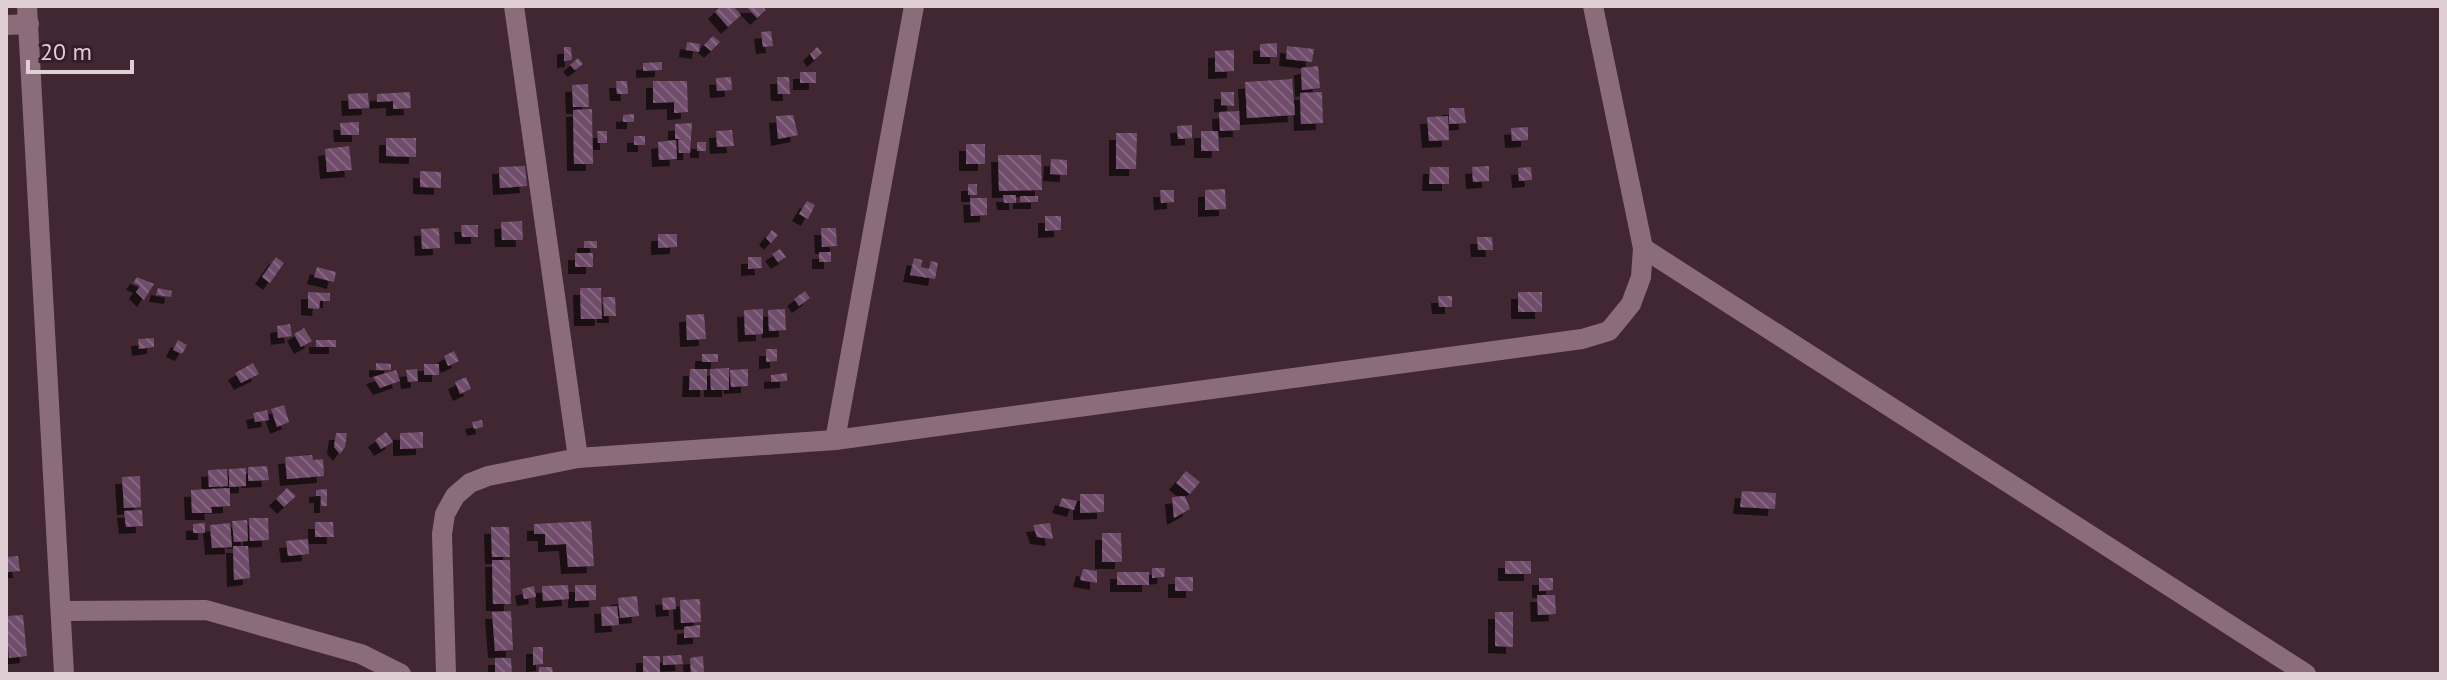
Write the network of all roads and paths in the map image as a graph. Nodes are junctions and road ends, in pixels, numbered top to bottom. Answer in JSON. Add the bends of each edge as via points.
{"nodes":[{"id":1,"x":514,"y":6,"type":"edge"},
{"id":2,"x":914,"y":6,"type":"edge"},
{"id":3,"x":1593,"y":6,"type":"edge"},
{"id":4,"x":28,"y":15,"type":"edge"},
{"id":5,"x":6,"y":25,"type":"edge"},
{"id":6,"x":1643,"y":248,"type":"junction"},
{"id":7,"x":835,"y":440,"type":"junction"},
{"id":8,"x":578,"y":458,"type":"junction"},
{"id":9,"x":62,"y":611,"type":"junction"},
{"id":10,"x":364,"y":664,"type":"edge"},
{"id":11,"x":64,"y":674,"type":"edge"},
{"id":12,"x":401,"y":674,"type":"edge"},
{"id":13,"x":446,"y":674,"type":"edge"},
{"id":14,"x":2306,"y":674,"type":"edge"}],
"edges":[{"from":1,"to":8,"type":"street"},
{"from":2,"to":7,"type":"street"},
{"from":3,"to":6,"type":"street"},
{"from":4,"to":5,"type":"street"},
{"from":4,"to":9,"type":"street"},
{"from":6,"to":7,"type":"street","via":[[1641,277],[1631,304],[1609,331],[1582,339]]},
{"from":6,"to":14,"type":"street"},
{"from":7,"to":8,"type":"street"},
{"from":8,"to":13,"type":"street","via":[[488,476],[455,496],[442,534]]},
{"from":9,"to":10,"type":"street","via":[[206,610]]},
{"from":9,"to":11,"type":"street"},
{"from":10,"to":12,"type":"street"}]}
